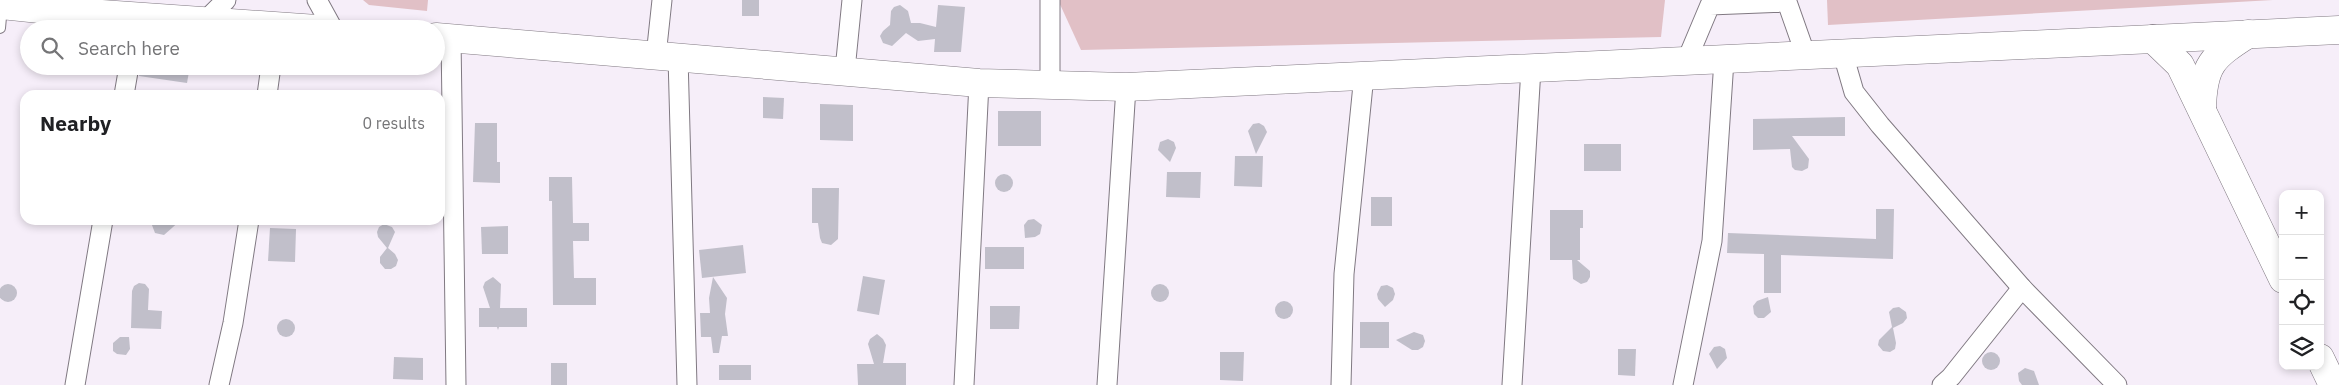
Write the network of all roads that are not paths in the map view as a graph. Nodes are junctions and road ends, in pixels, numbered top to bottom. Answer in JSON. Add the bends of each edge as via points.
{"nodes":[{"id":1,"x":226,"y":0,"type":"edge"},
{"id":2,"x":317,"y":0,"type":"edge"},
{"id":3,"x":662,"y":0,"type":"edge"},
{"id":4,"x":852,"y":0,"type":"edge"},
{"id":5,"x":1050,"y":0,"type":"edge"},
{"id":6,"x":59,"y":6,"type":"edge"},
{"id":7,"x":1,"y":12,"type":"edge"},
{"id":8,"x":122,"y":20,"type":"edge"},
{"id":9,"x":206,"y":20,"type":"edge"},
{"id":10,"x":328,"y":20,"type":"edge"},
{"id":11,"x":2339,"y":30,"type":"edge"},
{"id":12,"x":2248,"y":34,"type":"junction"},
{"id":13,"x":445,"y":37,"type":"edge"},
{"id":14,"x":2153,"y":39,"type":"junction"},
{"id":15,"x":1843,"y":54,"type":"junction"},
{"id":16,"x":1806,"y":56,"type":"junction"},
{"id":17,"x":667,"y":57,"type":"junction"},
{"id":18,"x":1724,"y":60,"type":"junction"},
{"id":19,"x":1686,"y":62,"type":"junction"},
{"id":20,"x":445,"y":66,"type":"edge"},
{"id":21,"x":1530,"y":68,"type":"junction"},
{"id":22,"x":845,"y":70,"type":"junction"},
{"id":23,"x":127,"y":75,"type":"edge"},
{"id":24,"x":270,"y":75,"type":"edge"},
{"id":25,"x":1364,"y":75,"type":"junction"},
{"id":26,"x":979,"y":83,"type":"junction"},
{"id":27,"x":1050,"y":86,"type":"junction"},
{"id":28,"x":1126,"y":86,"type":"junction"},
{"id":29,"x":125,"y":90,"type":"edge"},
{"id":30,"x":268,"y":90,"type":"edge"},
{"id":31,"x":2202,"y":109,"type":"junction"},
{"id":32,"x":102,"y":225,"type":"edge"},
{"id":33,"x":248,"y":225,"type":"edge"},
{"id":34,"x":2279,"y":271,"type":"edge"},
{"id":35,"x":2022,"y":288,"type":"junction"},
{"id":36,"x":2324,"y":366,"type":"edge"},
{"id":37,"x":76,"y":385,"type":"edge"},
{"id":38,"x":219,"y":385,"type":"edge"},
{"id":39,"x":456,"y":385,"type":"edge"},
{"id":40,"x":687,"y":385,"type":"edge"},
{"id":41,"x":964,"y":385,"type":"edge"},
{"id":42,"x":1106,"y":385,"type":"edge"},
{"id":43,"x":1341,"y":385,"type":"edge"},
{"id":44,"x":1512,"y":385,"type":"edge"},
{"id":45,"x":1683,"y":385,"type":"edge"},
{"id":46,"x":1942,"y":385,"type":"edge"},
{"id":47,"x":2117,"y":385,"type":"edge"},
{"id":48,"x":2333,"y":385,"type":"edge"}],
"edges":[{"from":1,"to":9,"type":"street"},
{"from":2,"to":10,"type":"street"},
{"from":3,"to":17,"type":"street"},
{"from":4,"to":22,"type":"street"},
{"from":5,"to":27,"type":"street"},
{"from":6,"to":7,"type":"main road"},
{"from":6,"to":8,"type":"main road"},
{"from":11,"to":12,"type":"main road"},
{"from":12,"to":14,"type":"main road"},
{"from":12,"to":31,"type":"main road","via":[[2220,52],[2208,71]]},
{"from":13,"to":17,"type":"main road"},
{"from":14,"to":15,"type":"main road"},
{"from":14,"to":31,"type":"main road","via":[[2180,65]]},
{"from":15,"to":16,"type":"main road"},
{"from":15,"to":35,"type":"street","via":[[1854,92]]},
{"from":16,"to":18,"type":"main road"},
{"from":16,"to":19,"type":"street","via":[[1787,2],[1710,5]]},
{"from":17,"to":22,"type":"main road"},
{"from":17,"to":40,"type":"street"},
{"from":18,"to":19,"type":"main road"},
{"from":18,"to":45,"type":"street","via":[[1712,241]]},
{"from":19,"to":21,"type":"main road"},
{"from":20,"to":39,"type":"street"},
{"from":21,"to":25,"type":"main road"},
{"from":21,"to":44,"type":"street"},
{"from":22,"to":26,"type":"main road"},
{"from":23,"to":29,"type":"street"},
{"from":24,"to":30,"type":"street"},
{"from":25,"to":28,"type":"main road"},
{"from":25,"to":43,"type":"street","via":[[1344,274]]},
{"from":26,"to":27,"type":"main road"},
{"from":26,"to":41,"type":"street"},
{"from":27,"to":28,"type":"main road"},
{"from":28,"to":42,"type":"street"},
{"from":31,"to":34,"type":"main road"},
{"from":32,"to":37,"type":"street"},
{"from":33,"to":38,"type":"street","via":[[234,323]]},
{"from":35,"to":46,"type":"street"},
{"from":35,"to":47,"type":"street"},
{"from":36,"to":48,"type":"main road"}]}
